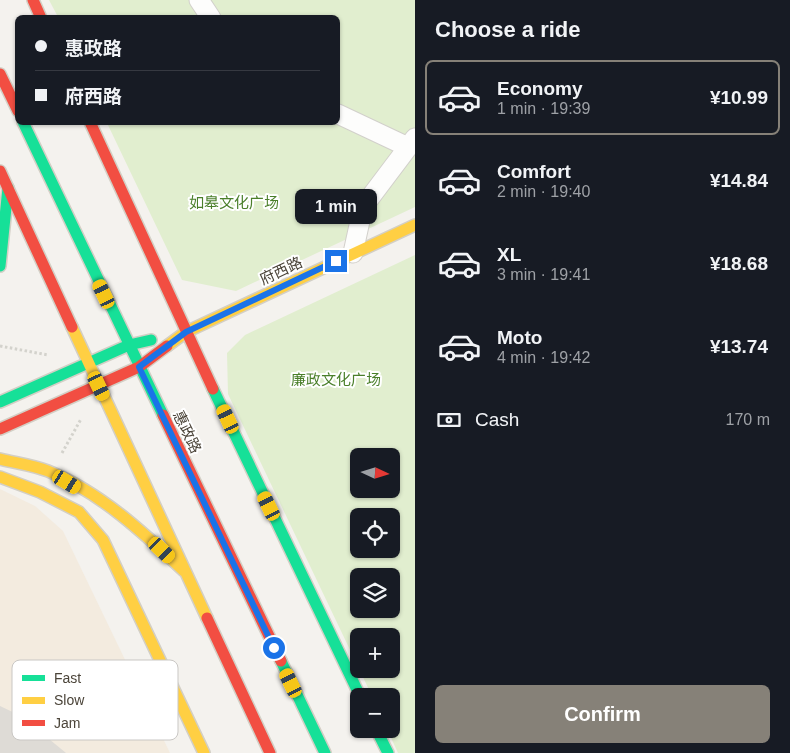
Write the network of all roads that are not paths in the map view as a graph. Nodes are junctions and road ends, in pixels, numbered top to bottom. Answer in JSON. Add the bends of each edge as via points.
{"nodes":[{"id":1,"x":33,"y":0,"type":"edge"},
{"id":2,"x":199,"y":0,"type":"edge"},
{"id":3,"x":40,"y":15,"type":"edge"},
{"id":4,"x":210,"y":15,"type":"edge"},
{"id":5,"x":0,"y":74,"type":"edge"},
{"id":6,"x":15,"y":105,"type":"edge"},
{"id":7,"x":340,"y":115,"type":"edge"},
{"id":8,"x":24,"y":125,"type":"edge"},
{"id":9,"x":96,"y":125,"type":"edge"},
{"id":10,"x":412,"y":143,"type":"edge"},
{"id":11,"x":0,"y":171,"type":"edge"},
{"id":12,"x":8,"y":188,"type":"junction"},
{"id":13,"x":415,"y":225,"type":"edge"},
{"id":14,"x":353,"y":253,"type":"junction"},
{"id":15,"x":0,"y":266,"type":"edge"},
{"id":16,"x":186,"y":332,"type":"junction"},
{"id":17,"x":129,"y":345,"type":"junction"},
{"id":18,"x":88,"y":363,"type":"junction"},
{"id":19,"x":139,"y":367,"type":"junction"},
{"id":20,"x":99,"y":386,"type":"junction"},
{"id":21,"x":0,"y":402,"type":"edge"},
{"id":22,"x":0,"y":429,"type":"edge"},
{"id":23,"x":0,"y":459,"type":"edge"},
{"id":24,"x":0,"y":477,"type":"edge"},
{"id":25,"x":186,"y":573,"type":"junction"},
{"id":26,"x":160,"y":660,"type":"edge"},
{"id":27,"x":356,"y":688,"type":"edge"},
{"id":28,"x":178,"y":698,"type":"edge"},
{"id":29,"x":380,"y":738,"type":"edge"},
{"id":30,"x":204,"y":753,"type":"edge"},
{"id":31,"x":270,"y":753,"type":"edge"},
{"id":32,"x":325,"y":753,"type":"edge"},
{"id":33,"x":388,"y":753,"type":"edge"}],
"edges":[{"from":1,"to":3,"type":"main road"},
{"from":2,"to":4,"type":"street"},
{"from":5,"to":6,"type":"main road"},
{"from":7,"to":10,"type":"street"},
{"from":8,"to":17,"type":"main road","name":"惠政路"},
{"from":9,"to":16,"type":"main road"},
{"from":10,"to":14,"type":"street","via":[[363,207]]},
{"from":11,"to":12,"type":"main road"},
{"from":12,"to":15,"type":"main road"},
{"from":12,"to":18,"type":"main road"},
{"from":13,"to":14,"type":"main road","name":"府西路"},
{"from":14,"to":16,"type":"main road","name":"府西路"},
{"from":16,"to":17,"type":"main road","name":"府西路"},
{"from":16,"to":19,"type":"main road","name":"府西路"},
{"from":16,"to":27,"type":"main road"},
{"from":17,"to":18,"type":"main road","name":"府西路"},
{"from":17,"to":19,"type":"main road","name":"惠政路"},
{"from":18,"to":20,"type":"main road"},
{"from":18,"to":21,"type":"main road","name":"府西路"},
{"from":19,"to":20,"type":"main road","name":"府西路"},
{"from":19,"to":32,"type":"main road","name":"惠政路"},
{"from":20,"to":22,"type":"main road","name":"府西路"},
{"from":20,"to":25,"type":"main road"},
{"from":23,"to":25,"type":"main road","via":[[51,472],[99,501],[150,538]]},
{"from":24,"to":26,"type":"main road","via":[[79,512],[103,540]]},
{"from":25,"to":31,"type":"main road"},
{"from":28,"to":30,"type":"main road"},
{"from":29,"to":33,"type":"main road"}]}
